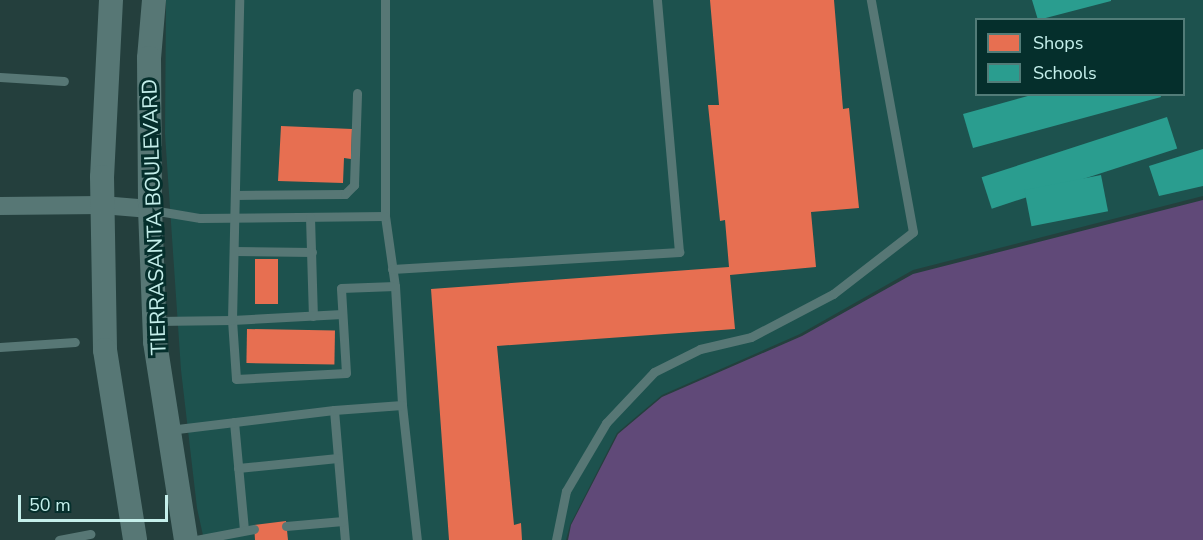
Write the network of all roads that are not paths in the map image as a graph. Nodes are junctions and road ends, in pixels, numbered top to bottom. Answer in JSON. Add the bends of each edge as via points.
{"nodes":[{"id":1,"x":111,"y":0,"type":"edge"},
{"id":2,"x":154,"y":0,"type":"edge"},
{"id":3,"x":239,"y":0,"type":"edge"},
{"id":4,"x":385,"y":0,"type":"edge"},
{"id":5,"x":657,"y":0,"type":"edge"},
{"id":6,"x":871,"y":0,"type":"edge"},
{"id":7,"x":0,"y":77,"type":"edge"},
{"id":8,"x":63,"y":81,"type":"dead end"},
{"id":9,"x":357,"y":93,"type":"dead end"},
{"id":10,"x":235,"y":195,"type":"junction"},
{"id":11,"x":102,"y":205,"type":"junction"},
{"id":12,"x":0,"y":206,"type":"edge"},
{"id":13,"x":150,"y":209,"type":"junction"},
{"id":14,"x":385,"y":216,"type":"junction"},
{"id":15,"x":310,"y":217,"type":"junction"},
{"id":16,"x":234,"y":218,"type":"junction"},
{"id":17,"x":234,"y":251,"type":"junction"},
{"id":18,"x":312,"y":252,"type":"junction"},
{"id":19,"x":392,"y":269,"type":"junction"},
{"id":20,"x":395,"y":286,"type":"junction"},
{"id":21,"x":342,"y":314,"type":"junction"},
{"id":22,"x":314,"y":316,"type":"junction"},
{"id":23,"x":154,"y":321,"type":"junction"},
{"id":24,"x":232,"y":321,"type":"junction"},
{"id":25,"x":75,"y":342,"type":"dead end"},
{"id":26,"x":0,"y":347,"type":"edge"},
{"id":27,"x":402,"y":405,"type":"junction"},
{"id":28,"x":334,"y":410,"type":"junction"},
{"id":29,"x":234,"y":422,"type":"junction"},
{"id":30,"x":168,"y":430,"type":"junction"},
{"id":31,"x":338,"y":458,"type":"junction"},
{"id":32,"x":238,"y":468,"type":"junction"},
{"id":33,"x":343,"y":521,"type":"junction"},
{"id":34,"x":286,"y":526,"type":"dead end"},
{"id":35,"x":254,"y":529,"type":"dead end"},
{"id":36,"x":244,"y":530,"type":"junction"},
{"id":37,"x":90,"y":534,"type":"dead end"},
{"id":38,"x":59,"y":540,"type":"edge"},
{"id":39,"x":135,"y":540,"type":"edge"},
{"id":40,"x":186,"y":540,"type":"edge"},
{"id":41,"x":196,"y":540,"type":"edge"},
{"id":42,"x":345,"y":540,"type":"edge"},
{"id":43,"x":417,"y":540,"type":"edge"},
{"id":44,"x":556,"y":540,"type":"edge"}],
"edges":[{"from":1,"to":11,"type":"main road","name":"TIERRASANTA BOULEVARD"},
{"from":2,"to":13,"type":"main road","name":"TIERRASANTA BOULEVARD","via":[[149,58]]},
{"from":3,"to":10,"type":"lane"},
{"from":4,"to":14,"type":"lane"},
{"from":5,"to":19,"type":"lane","via":[[679,252]]},
{"from":6,"to":44,"type":"lane","via":[[913,232],[833,294],[751,337],[700,349],[654,372],[606,423],[571,482]]},
{"from":7,"to":8,"type":"lane"},
{"from":9,"to":10,"type":"lane","via":[[354,185],[345,194]]},
{"from":10,"to":16,"type":"lane"},
{"from":11,"to":12,"type":"street"},
{"from":11,"to":13,"type":"street"},
{"from":11,"to":39,"type":"main road","name":"TIERRASANTA BOULEVARD","via":[[105,350]]},
{"from":13,"to":16,"type":"lane","via":[[200,218]]},
{"from":13,"to":23,"type":"main road","name":"TIERRASANTA BOULEVARD"},
{"from":14,"to":15,"type":"lane"},
{"from":14,"to":19,"type":"lane"},
{"from":15,"to":16,"type":"lane"},
{"from":15,"to":18,"type":"lane"},
{"from":16,"to":17,"type":"lane"},
{"from":17,"to":18,"type":"lane"},
{"from":17,"to":24,"type":"lane"},
{"from":18,"to":22,"type":"lane"},
{"from":19,"to":20,"type":"lane"},
{"from":20,"to":21,"type":"lane","via":[[341,288]]},
{"from":20,"to":27,"type":"lane"},
{"from":21,"to":22,"type":"lane"},
{"from":21,"to":24,"type":"lane","via":[[346,373],[236,379]]},
{"from":22,"to":24,"type":"lane"},
{"from":23,"to":24,"type":"lane"},
{"from":23,"to":30,"type":"main road","name":"TIERRASANTA BOULEVARD"},
{"from":25,"to":26,"type":"lane"},
{"from":27,"to":28,"type":"lane"},
{"from":27,"to":43,"type":"lane"},
{"from":28,"to":29,"type":"lane"},
{"from":28,"to":31,"type":"lane"},
{"from":29,"to":30,"type":"lane"},
{"from":29,"to":32,"type":"lane"},
{"from":30,"to":40,"type":"main road","name":"TIERRASANTA BOULEVARD"},
{"from":31,"to":32,"type":"lane"},
{"from":31,"to":33,"type":"lane"},
{"from":32,"to":36,"type":"lane"},
{"from":33,"to":34,"type":"lane"},
{"from":33,"to":42,"type":"lane"},
{"from":35,"to":36,"type":"lane"},
{"from":36,"to":41,"type":"lane"},
{"from":37,"to":38,"type":"lane"}]}
